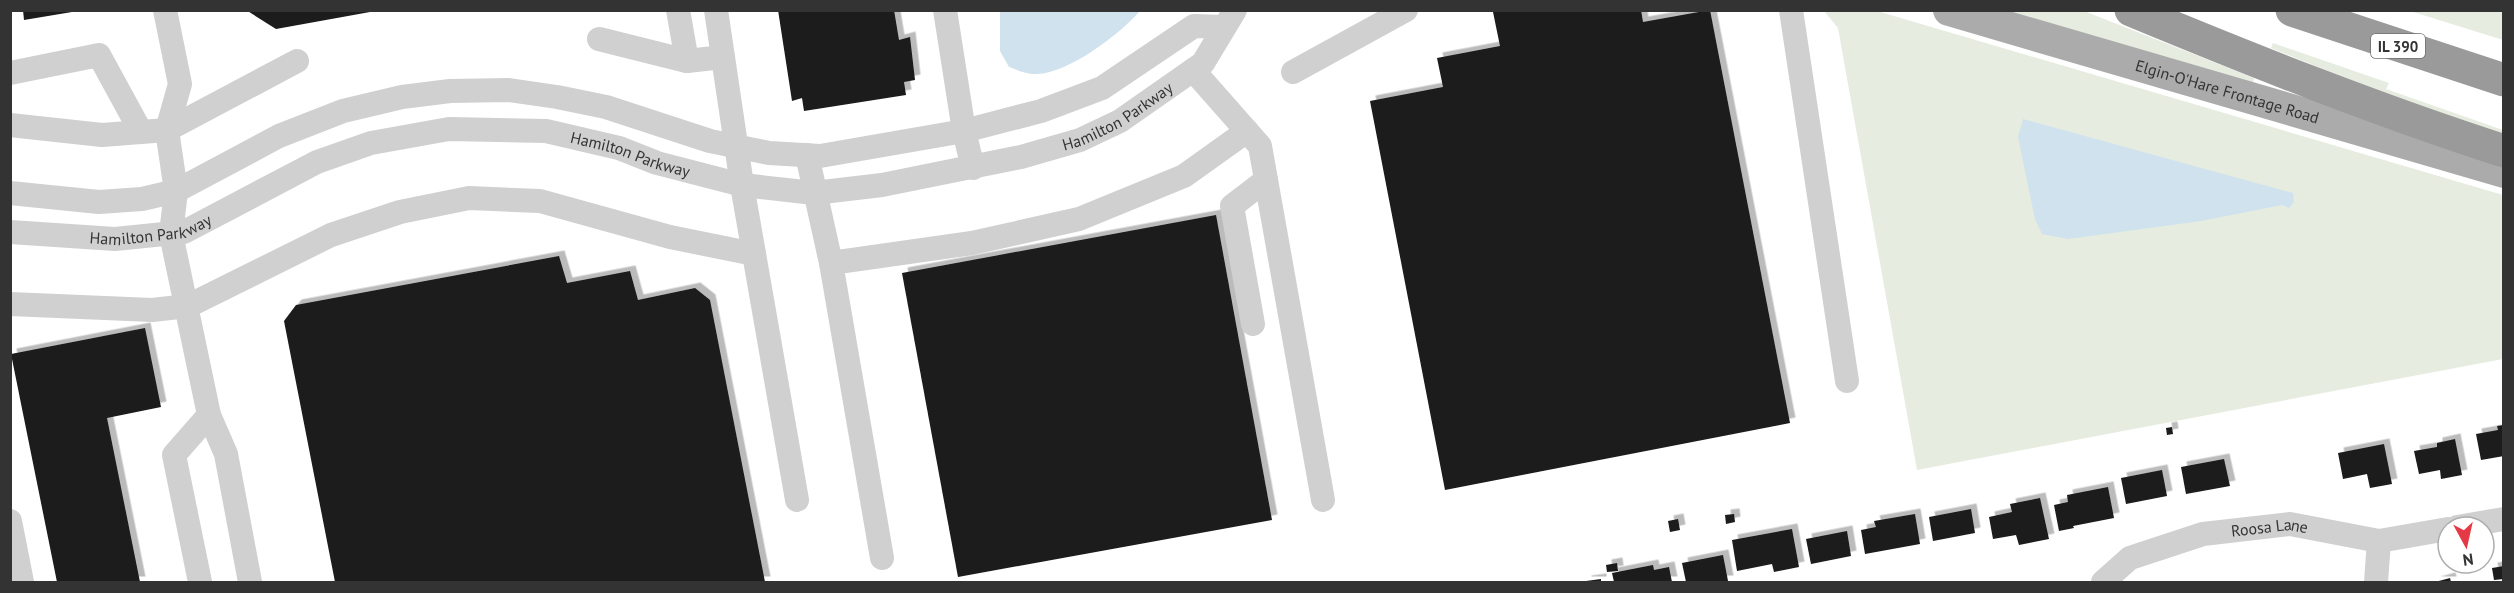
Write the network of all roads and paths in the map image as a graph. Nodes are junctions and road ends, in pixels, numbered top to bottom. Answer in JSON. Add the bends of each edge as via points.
{"nodes":[{"id":1,"x":165,"y":10,"type":"edge"},
{"id":2,"x":678,"y":10,"type":"edge"},
{"id":3,"x":716,"y":10,"type":"edge"},
{"id":4,"x":945,"y":10,"type":"edge"},
{"id":5,"x":1406,"y":10,"type":"edge"},
{"id":6,"x":1949,"y":10,"type":"edge"},
{"id":7,"x":2131,"y":10,"type":"edge"},
{"id":8,"x":2292,"y":10,"type":"edge"},
{"id":9,"x":1789,"y":11,"type":"edge"},
{"id":10,"x":1229,"y":19,"type":"edge"},
{"id":11,"x":599,"y":39,"type":"dead end"},
{"id":12,"x":723,"y":57,"type":"junction"},
{"id":13,"x":297,"y":61,"type":"dead end"},
{"id":14,"x":687,"y":61,"type":"junction"},
{"id":15,"x":1193,"y":70,"type":"junction"},
{"id":16,"x":1293,"y":72,"type":"dead end"},
{"id":17,"x":10,"y":73,"type":"edge"},
{"id":18,"x":2504,"y":80,"type":"edge"},
{"id":19,"x":10,"y":125,"type":"edge"},
{"id":20,"x":167,"y":130,"type":"junction"},
{"id":21,"x":964,"y":131,"type":"junction"},
{"id":22,"x":1247,"y":131,"type":"junction"},
{"id":23,"x":141,"y":132,"type":"junction"},
{"id":24,"x":736,"y":146,"type":"junction"},
{"id":25,"x":2504,"y":151,"type":"edge"},
{"id":26,"x":807,"y":156,"type":"junction"},
{"id":27,"x":973,"y":168,"type":"junction"},
{"id":28,"x":2504,"y":172,"type":"edge"},
{"id":29,"x":1266,"y":180,"type":"junction"},
{"id":30,"x":742,"y":185,"type":"junction"},
{"id":31,"x":176,"y":191,"type":"junction"},
{"id":32,"x":814,"y":192,"type":"junction"},
{"id":33,"x":10,"y":193,"type":"edge"},
{"id":34,"x":10,"y":232,"type":"edge"},
{"id":35,"x":171,"y":234,"type":"junction"},
{"id":36,"x":754,"y":254,"type":"junction"},
{"id":37,"x":831,"y":262,"type":"junction"},
{"id":38,"x":10,"y":304,"type":"edge"},
{"id":39,"x":188,"y":306,"type":"junction"},
{"id":40,"x":1253,"y":324,"type":"dead end"},
{"id":41,"x":1846,"y":381,"type":"dead end"},
{"id":42,"x":208,"y":415,"type":"junction"},
{"id":43,"x":797,"y":500,"type":"dead end"},
{"id":44,"x":1323,"y":500,"type":"dead end"},
{"id":45,"x":10,"y":521,"type":"edge"},
{"id":46,"x":2436,"y":531,"type":"edge"},
{"id":47,"x":2379,"y":541,"type":"junction"},
{"id":48,"x":882,"y":558,"type":"dead end"},
{"id":49,"x":22,"y":582,"type":"edge"},
{"id":50,"x":200,"y":582,"type":"edge"},
{"id":51,"x":250,"y":582,"type":"edge"},
{"id":52,"x":2103,"y":582,"type":"edge"},
{"id":53,"x":2376,"y":582,"type":"edge"}],
"edges":[{"from":1,"to":20,"type":"street","via":[[180,84]]},
{"from":2,"to":14,"type":"street"},
{"from":3,"to":12,"type":"street"},
{"from":4,"to":21,"type":"street"},
{"from":5,"to":16,"type":"street"},
{"from":6,"to":28,"type":"main road","name":"Elgin-O'Hare Frontage Road"},
{"from":7,"to":25,"type":"highway","via":[[2404,119]]},
{"from":8,"to":18,"type":"highway","number":"IL 390"},
{"from":9,"to":41,"type":"street"},
{"from":10,"to":15,"type":"street","name":"Hamilton Parkway","via":[[1203,63]]},
{"from":10,"to":21,"type":"street","name":"Hamilton Parkway","via":[[1194,26],[1102,88],[1041,111]]},
{"from":11,"to":14,"type":"street"},
{"from":12,"to":14,"type":"street"},
{"from":12,"to":24,"type":"street"},
{"from":13,"to":20,"type":"street"},
{"from":15,"to":22,"type":"street"},
{"from":15,"to":27,"type":"street","name":"Hamilton Parkway","via":[[1120,122],[1080,140]]},
{"from":17,"to":23,"type":"street","via":[[99,55]]},
{"from":19,"to":23,"type":"street","via":[[102,135]]},
{"from":20,"to":23,"type":"street"},
{"from":20,"to":31,"type":"street"},
{"from":21,"to":26,"type":"street","name":"Hamilton Parkway"},
{"from":21,"to":27,"type":"street"},
{"from":22,"to":29,"type":"street","via":[[1260,146]]},
{"from":22,"to":37,"type":"street","via":[[1184,176],[1079,219],[972,243]]},
{"from":24,"to":26,"type":"street","name":"Hamilton Parkway"},
{"from":24,"to":30,"type":"street"},
{"from":24,"to":31,"type":"street","name":"Hamilton Parkway","via":[[606,107],[557,97],[509,90],[450,91],[402,97],[344,111],[279,136]]},
{"from":26,"to":32,"type":"street"},
{"from":27,"to":32,"type":"street","name":"Hamilton Parkway","via":[[882,185]]},
{"from":29,"to":40,"type":"street","via":[[1232,206]]},
{"from":29,"to":44,"type":"street"},
{"from":30,"to":32,"type":"street","name":"Hamilton Parkway"},
{"from":30,"to":35,"type":"street","name":"Hamilton Parkway","via":[[657,163],[619,148],[546,131],[448,129],[371,143],[317,162],[203,223]]},
{"from":30,"to":36,"type":"street"},
{"from":31,"to":33,"type":"street","name":"Hamilton Parkway","via":[[142,199],[99,202]]},
{"from":31,"to":35,"type":"street"},
{"from":32,"to":37,"type":"street"},
{"from":34,"to":35,"type":"street","name":"Hamilton Parkway","via":[[115,240]]},
{"from":35,"to":39,"type":"street"},
{"from":36,"to":39,"type":"street","via":[[670,237],[540,201],[469,198],[400,212],[331,235]]},
{"from":36,"to":43,"type":"street"},
{"from":37,"to":48,"type":"street"},
{"from":38,"to":39,"type":"street","via":[[152,310]]},
{"from":39,"to":42,"type":"street"},
{"from":42,"to":50,"type":"street","via":[[174,455]]},
{"from":42,"to":51,"type":"street","via":[[226,454]]},
{"from":45,"to":49,"type":"street"},
{"from":46,"to":47,"type":"street","name":"Roosa Lane"},
{"from":47,"to":52,"type":"street","name":"Roosa Lane","via":[[2290,524],[2203,534],[2130,558]]},
{"from":47,"to":53,"type":"street"}]}
